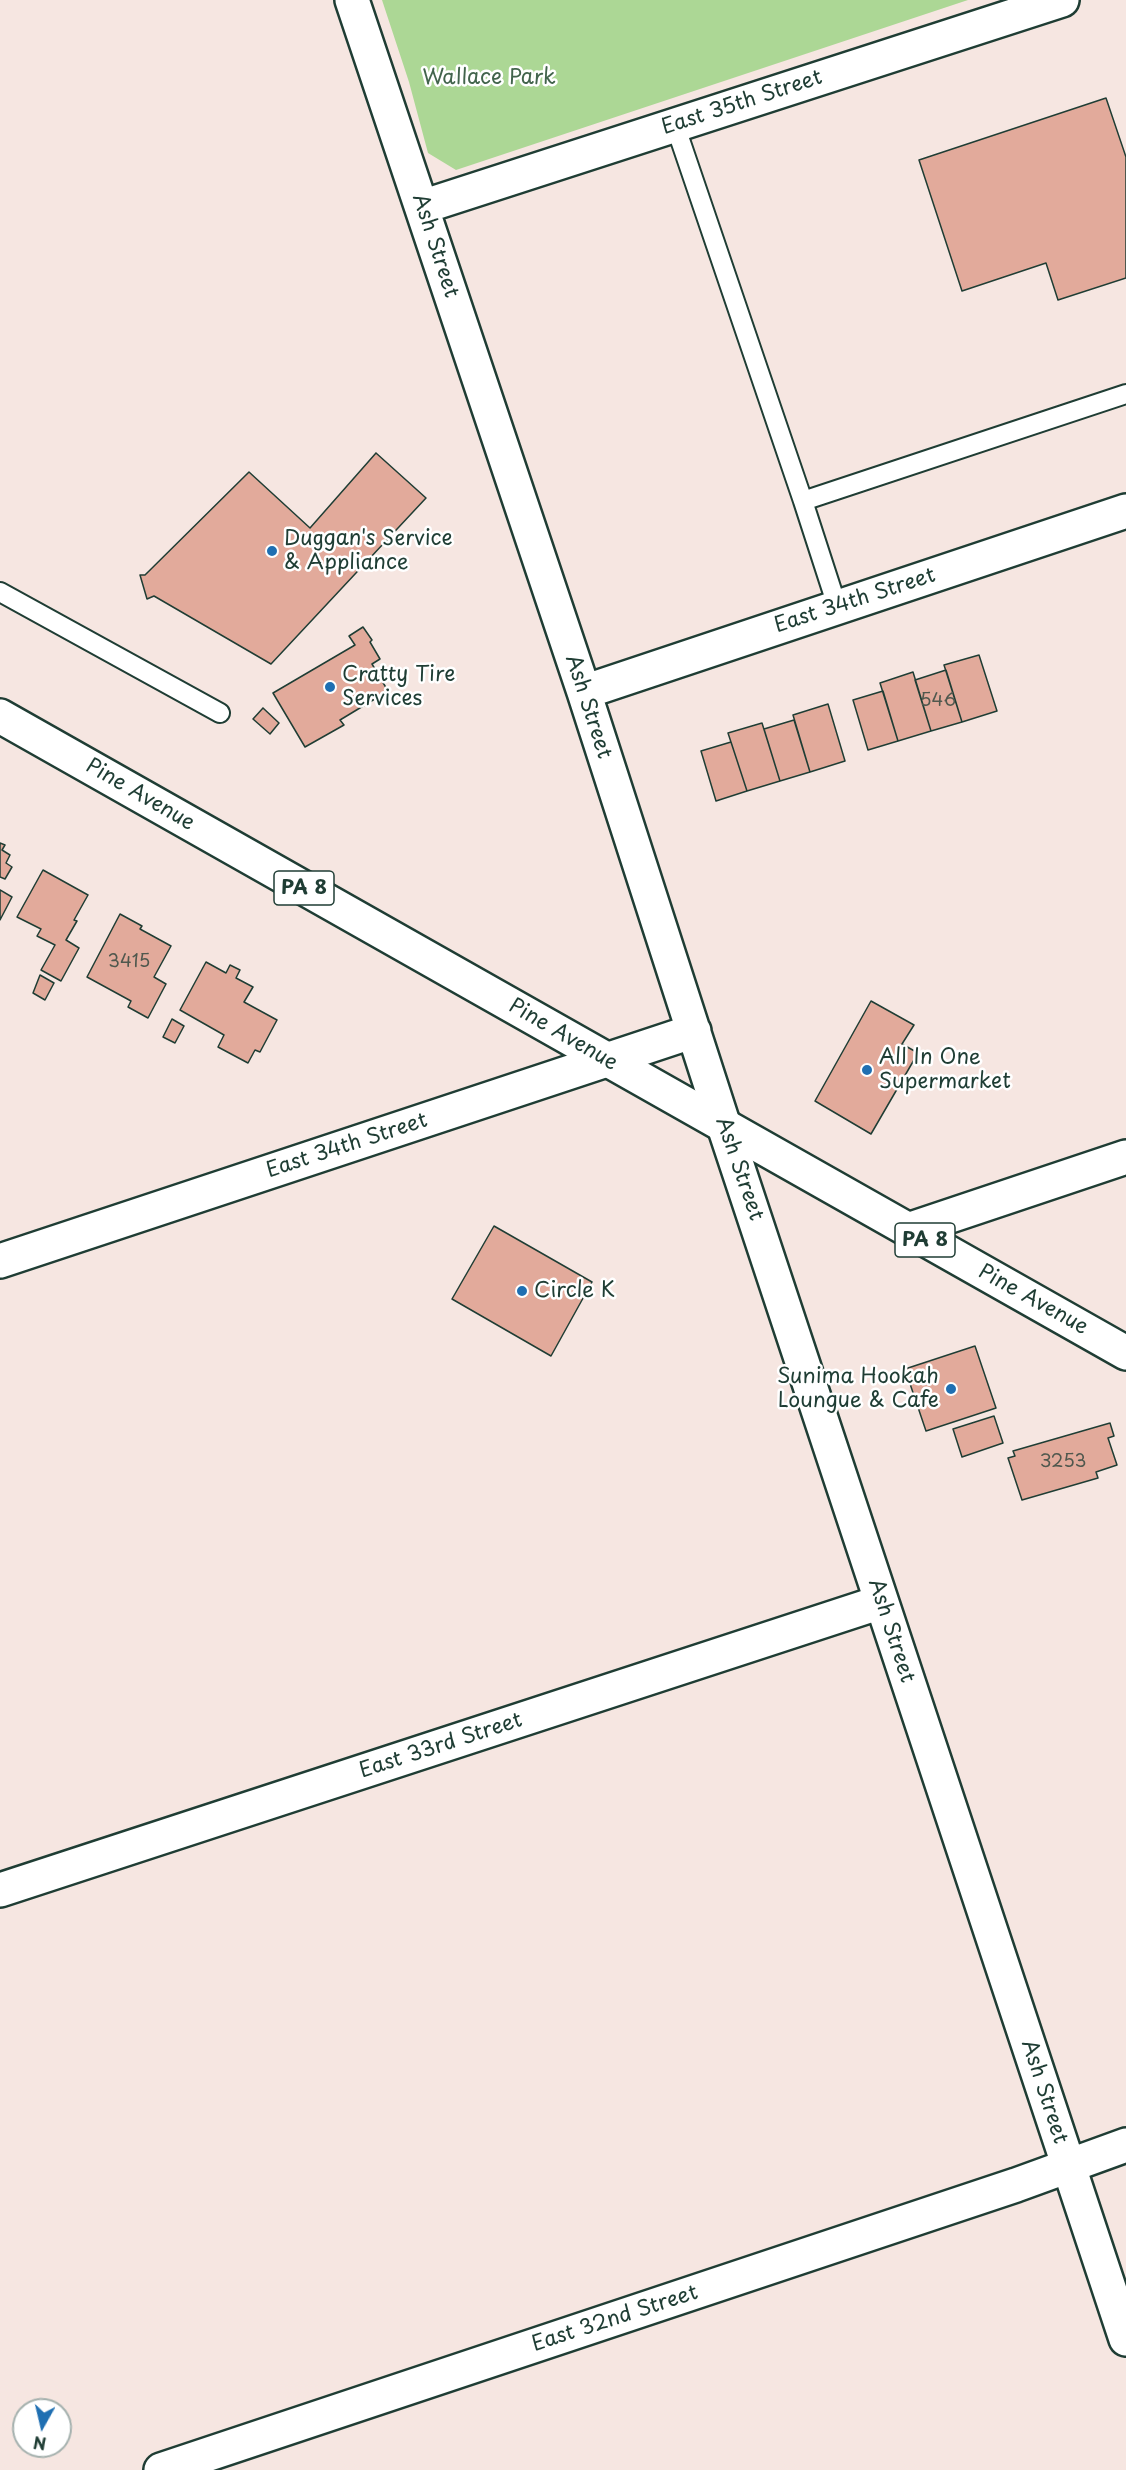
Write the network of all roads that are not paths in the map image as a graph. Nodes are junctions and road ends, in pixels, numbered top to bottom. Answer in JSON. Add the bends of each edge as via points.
{"nodes":[{"id":1,"x":352,"y":0,"type":"edge"},
{"id":2,"x":1062,"y":0,"type":"edge"},
{"id":3,"x":675,"y":125,"type":"junction"},
{"id":4,"x":422,"y":207,"type":"junction"},
{"id":5,"x":1126,"y":394,"type":"edge"},
{"id":6,"x":803,"y":501,"type":"junction"},
{"id":7,"x":1126,"y":511,"type":"edge"},
{"id":8,"x":0,"y":592,"type":"edge"},
{"id":9,"x":837,"y":606,"type":"junction"},
{"id":10,"x":584,"y":692,"type":"junction"},
{"id":11,"x":220,"y":713,"type":"dead end"},
{"id":12,"x":0,"y":716,"type":"edge"},
{"id":13,"x":694,"y":1031,"type":"junction"},
{"id":14,"x":607,"y":1060,"type":"junction"},
{"id":15,"x":724,"y":1126,"type":"junction"},
{"id":16,"x":1126,"y":1157,"type":"edge"},
{"id":17,"x":908,"y":1230,"type":"junction"},
{"id":18,"x":0,"y":1261,"type":"edge"},
{"id":19,"x":1126,"y":1353,"type":"edge"},
{"id":20,"x":881,"y":1602,"type":"junction"},
{"id":21,"x":0,"y":1890,"type":"edge"},
{"id":22,"x":1126,"y":2145,"type":"edge"},
{"id":23,"x":1068,"y":2167,"type":"junction"},
{"id":24,"x":1126,"y":2339,"type":"edge"},
{"id":25,"x":160,"y":2470,"type":"edge"}],
"edges":[{"from":1,"to":4,"type":"street","name":"Ash Street"},
{"from":2,"to":3,"type":"street","name":"East 35th Street"},
{"from":3,"to":4,"type":"street","name":"East 35th Street"},
{"from":3,"to":6,"type":"lane"},
{"from":4,"to":10,"type":"street","name":"Ash Street"},
{"from":5,"to":6,"type":"lane"},
{"from":6,"to":9,"type":"lane"},
{"from":7,"to":9,"type":"street","name":"East 34th Street"},
{"from":8,"to":11,"type":"lane"},
{"from":9,"to":10,"type":"street","name":"East 34th Street"},
{"from":10,"to":13,"type":"street","name":"Ash Street"},
{"from":12,"to":14,"type":"street","name":"Pine Avenue","number":"PA 8"},
{"from":13,"to":14,"type":"street","name":"East 34th Street"},
{"from":13,"to":15,"type":"street","name":"Ash Street"},
{"from":14,"to":15,"type":"street","name":"Pine Avenue","number":"PA 8"},
{"from":14,"to":18,"type":"street","name":"East 34th Street"},
{"from":15,"to":17,"type":"street","name":"Pine Avenue","number":"PA 8"},
{"from":15,"to":20,"type":"street","name":"Ash Street"},
{"from":16,"to":17,"type":"street"},
{"from":17,"to":19,"type":"street","name":"Pine Avenue","number":"PA 8"},
{"from":20,"to":21,"type":"street","name":"East 33rd Street"},
{"from":20,"to":23,"type":"street","name":"Ash Street"},
{"from":22,"to":23,"type":"street","name":"East 32nd Street"},
{"from":23,"to":24,"type":"street","name":"Ash Street"},
{"from":23,"to":25,"type":"street","name":"East 32nd Street"}]}
